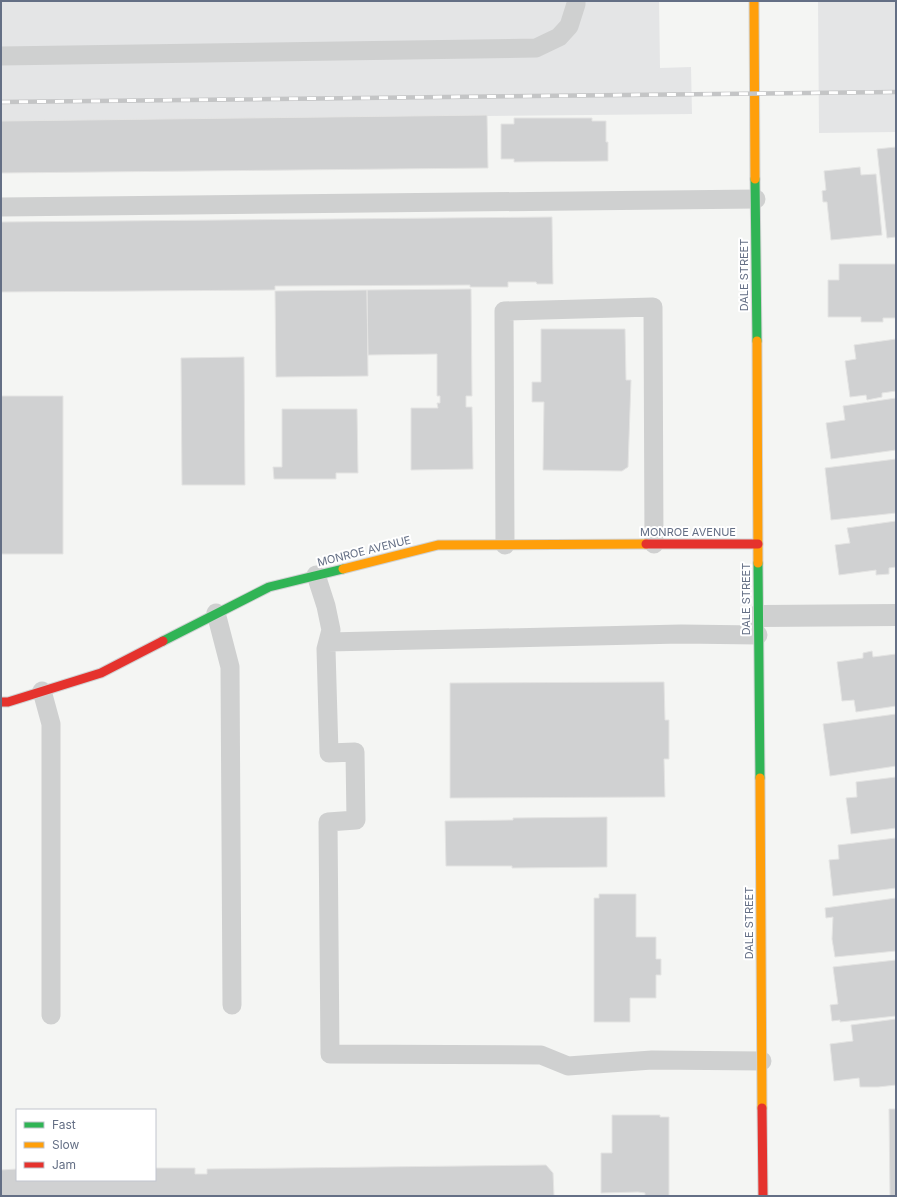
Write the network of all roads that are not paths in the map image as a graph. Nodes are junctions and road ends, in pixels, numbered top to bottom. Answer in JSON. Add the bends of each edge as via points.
{"nodes":[{"id":1,"x":576,"y":1,"type":"edge"},
{"id":2,"x":754,"y":1,"type":"edge"},
{"id":3,"x":1,"y":56,"type":"edge"},
{"id":4,"x":756,"y":199,"type":"junction"},
{"id":5,"x":1,"y":207,"type":"edge"},
{"id":6,"x":654,"y":544,"type":"junction"},
{"id":7,"x":758,"y":544,"type":"junction"},
{"id":8,"x":505,"y":545,"type":"junction"},
{"id":9,"x":316,"y":575,"type":"junction"},
{"id":10,"x":216,"y":613,"type":"junction"},
{"id":11,"x":896,"y":615,"type":"edge"},
{"id":12,"x":758,"y":625,"type":"junction"},
{"id":13,"x":328,"y":642,"type":"junction"},
{"id":14,"x":42,"y":691,"type":"junction"},
{"id":15,"x":1,"y":702,"type":"edge"},
{"id":16,"x":232,"y":1005,"type":"dead end"},
{"id":17,"x":51,"y":1015,"type":"dead end"},
{"id":18,"x":762,"y":1061,"type":"junction"},
{"id":19,"x":763,"y":1196,"type":"edge"}],
"edges":[{"from":1,"to":3,"type":"lane","via":[[570,26],[559,37],[536,48]]},
{"from":2,"to":4,"type":"street","name":"DALE STREET"},
{"from":4,"to":5,"type":"lane"},
{"from":4,"to":7,"type":"street","name":"DALE STREET"},
{"from":6,"to":7,"type":"street","name":"MONROE AVENUE"},
{"from":6,"to":8,"type":"street","name":"MONROE AVENUE"},
{"from":6,"to":8,"type":"lane","via":[[653,307],[504,311]]},
{"from":7,"to":12,"type":"street","name":"DALE STREET"},
{"from":8,"to":9,"type":"street","name":"MONROE AVENUE","via":[[438,545]]},
{"from":9,"to":10,"type":"street","name":"MONROE AVENUE","via":[[270,587]]},
{"from":9,"to":13,"type":"lane","via":[[331,630]]},
{"from":10,"to":14,"type":"street","name":"MONROE AVENUE","via":[[101,674]]},
{"from":10,"to":16,"type":"lane","via":[[230,667]]},
{"from":11,"to":12,"type":"street"},
{"from":12,"to":13,"type":"lane","via":[[681,634]]},
{"from":12,"to":18,"type":"street","name":"DALE STREET"},
{"from":13,"to":18,"type":"lane","via":[[326,649],[329,753],[355,752],[356,820],[328,822],[330,1054],[541,1055],[568,1066],[652,1060]]},
{"from":14,"to":15,"type":"street","name":"MONROE AVENUE"},
{"from":14,"to":17,"type":"lane","via":[[51,724]]},
{"from":18,"to":19,"type":"street","name":"DALE STREET"}]}
